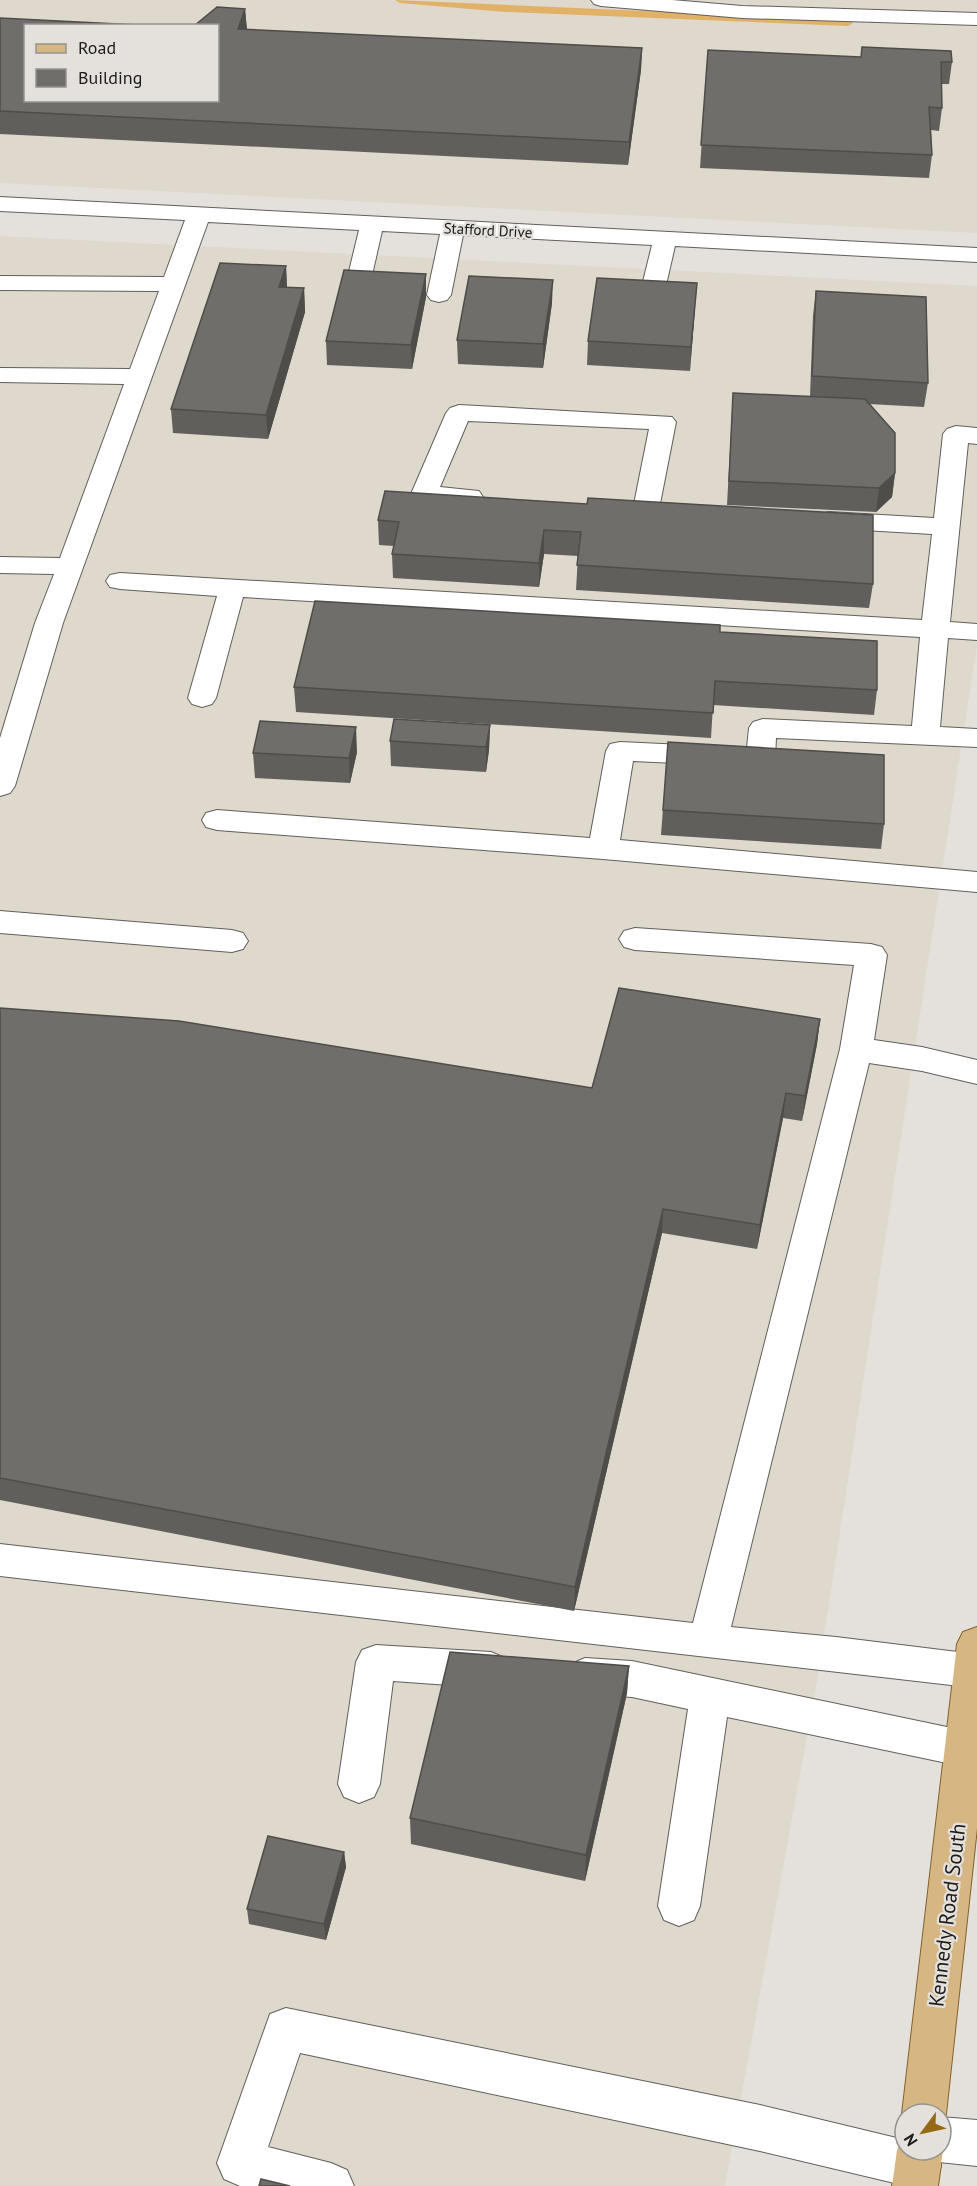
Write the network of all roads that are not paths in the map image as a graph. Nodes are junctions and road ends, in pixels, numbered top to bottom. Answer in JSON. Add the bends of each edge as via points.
{"nodes":[{"id":1,"x":601,"y":0,"type":"edge"},
{"id":2,"x":977,"y":19,"type":"edge"},
{"id":3,"x":0,"y":204,"type":"edge"},
{"id":4,"x":199,"y":214,"type":"junction"},
{"id":5,"x":372,"y":223,"type":"junction"},
{"id":6,"x":453,"y":228,"type":"junction"},
{"id":7,"x":665,"y":240,"type":"junction"},
{"id":8,"x":977,"y":255,"type":"edge"},
{"id":9,"x":0,"y":283,"type":"edge"},
{"id":10,"x":174,"y":284,"type":"junction"},
{"id":11,"x":358,"y":284,"type":"edge"},
{"id":12,"x":439,"y":295,"type":"dead end"},
{"id":13,"x":651,"y":298,"type":"edge"},
{"id":14,"x":0,"y":375,"type":"edge"},
{"id":15,"x":140,"y":377,"type":"junction"},
{"id":16,"x":977,"y":436,"type":"edge"},
{"id":17,"x":494,"y":499,"type":"edge"},
{"id":18,"x":646,"y":509,"type":"edge"},
{"id":19,"x":808,"y":519,"type":"edge"},
{"id":20,"x":947,"y":527,"type":"junction"},
{"id":21,"x":0,"y":565,"type":"edge"},
{"id":22,"x":70,"y":566,"type":"junction"},
{"id":23,"x":120,"y":581,"type":"dead end"},
{"id":24,"x":232,"y":589,"type":"junction"},
{"id":25,"x":934,"y":629,"type":"junction"},
{"id":26,"x":977,"y":632,"type":"edge"},
{"id":27,"x":202,"y":698,"type":"dead end"},
{"id":28,"x":11,"y":708,"type":"edge"},
{"id":29,"x":925,"y":736,"type":"junction"},
{"id":30,"x":977,"y":738,"type":"edge"},
{"id":31,"x":0,"y":786,"type":"edge"},
{"id":32,"x":217,"y":820,"type":"dead end"},
{"id":33,"x":603,"y":849,"type":"junction"},
{"id":34,"x":977,"y":882,"type":"edge"},
{"id":35,"x":0,"y":922,"type":"edge"},
{"id":36,"x":635,"y":939,"type":"dead end"},
{"id":37,"x":231,"y":941,"type":"dead end"},
{"id":38,"x":856,"y":1049,"type":"junction"},
{"id":39,"x":977,"y":1072,"type":"edge"},
{"id":40,"x":0,"y":1560,"type":"edge"},
{"id":41,"x":708,"y":1642,"type":"junction"},
{"id":42,"x":975,"y":1658,"type":"edge"},
{"id":43,"x":710,"y":1696,"type":"junction"},
{"id":44,"x":966,"y":1749,"type":"junction"},
{"id":45,"x":359,"y":1784,"type":"dead end"},
{"id":46,"x":679,"y":1906,"type":"dead end"},
{"id":47,"x":925,"y":2102,"type":"edge"},
{"id":48,"x":977,"y":2143,"type":"edge"},
{"id":49,"x":953,"y":2151,"type":"edge"},
{"id":50,"x":893,"y":2155,"type":"edge"},
{"id":51,"x":236,"y":2175,"type":"edge"},
{"id":52,"x":331,"y":2186,"type":"edge"}],
"edges":[{"from":1,"to":2,"type":"street","via":[[742,12]]},
{"from":3,"to":4,"type":"street","name":"Stafford Drive"},
{"from":4,"to":5,"type":"street","name":"Stafford Drive"},
{"from":4,"to":10,"type":"street"},
{"from":5,"to":6,"type":"street","name":"Stafford Drive"},
{"from":5,"to":11,"type":"street"},
{"from":6,"to":7,"type":"street","name":"Stafford Drive"},
{"from":6,"to":12,"type":"street"},
{"from":7,"to":8,"type":"street","name":"Stafford Drive"},
{"from":7,"to":13,"type":"street"},
{"from":9,"to":10,"type":"street"},
{"from":10,"to":15,"type":"street"},
{"from":14,"to":15,"type":"street"},
{"from":15,"to":22,"type":"street"},
{"from":16,"to":20,"type":"street","via":[[956,434]]},
{"from":17,"to":18,"type":"street","via":[[424,494],[459,413],[663,422]]},
{"from":19,"to":20,"type":"street"},
{"from":20,"to":25,"type":"street"},
{"from":21,"to":22,"type":"street"},
{"from":22,"to":28,"type":"street"},
{"from":23,"to":24,"type":"street"},
{"from":24,"to":25,"type":"street"},
{"from":24,"to":27,"type":"street"},
{"from":25,"to":26,"type":"street"},
{"from":25,"to":29,"type":"street"},
{"from":28,"to":31,"type":"street"},
{"from":29,"to":30,"type":"street"},
{"from":29,"to":33,"type":"street","via":[[763,729],[760,758],[620,751]]},
{"from":32,"to":33,"type":"street"},
{"from":33,"to":34,"type":"street"},
{"from":35,"to":37,"type":"street"},
{"from":36,"to":38,"type":"street","via":[[872,955]]},
{"from":38,"to":39,"type":"street"},
{"from":38,"to":41,"type":"street"},
{"from":40,"to":41,"type":"street"},
{"from":41,"to":42,"type":"street","via":[[836,1654]]},
{"from":42,"to":44,"type":"main road","name":"Kennedy Road South"},
{"from":43,"to":44,"type":"street"},
{"from":43,"to":45,"type":"street","via":[[632,1679],[376,1662]]},
{"from":43,"to":46,"type":"street"},
{"from":44,"to":47,"type":"main road","name":"Kennedy Road South"},
{"from":48,"to":49,"type":"street"},
{"from":50,"to":51,"type":"street","via":[[286,2029]]},
{"from":51,"to":52,"type":"street"}]}
